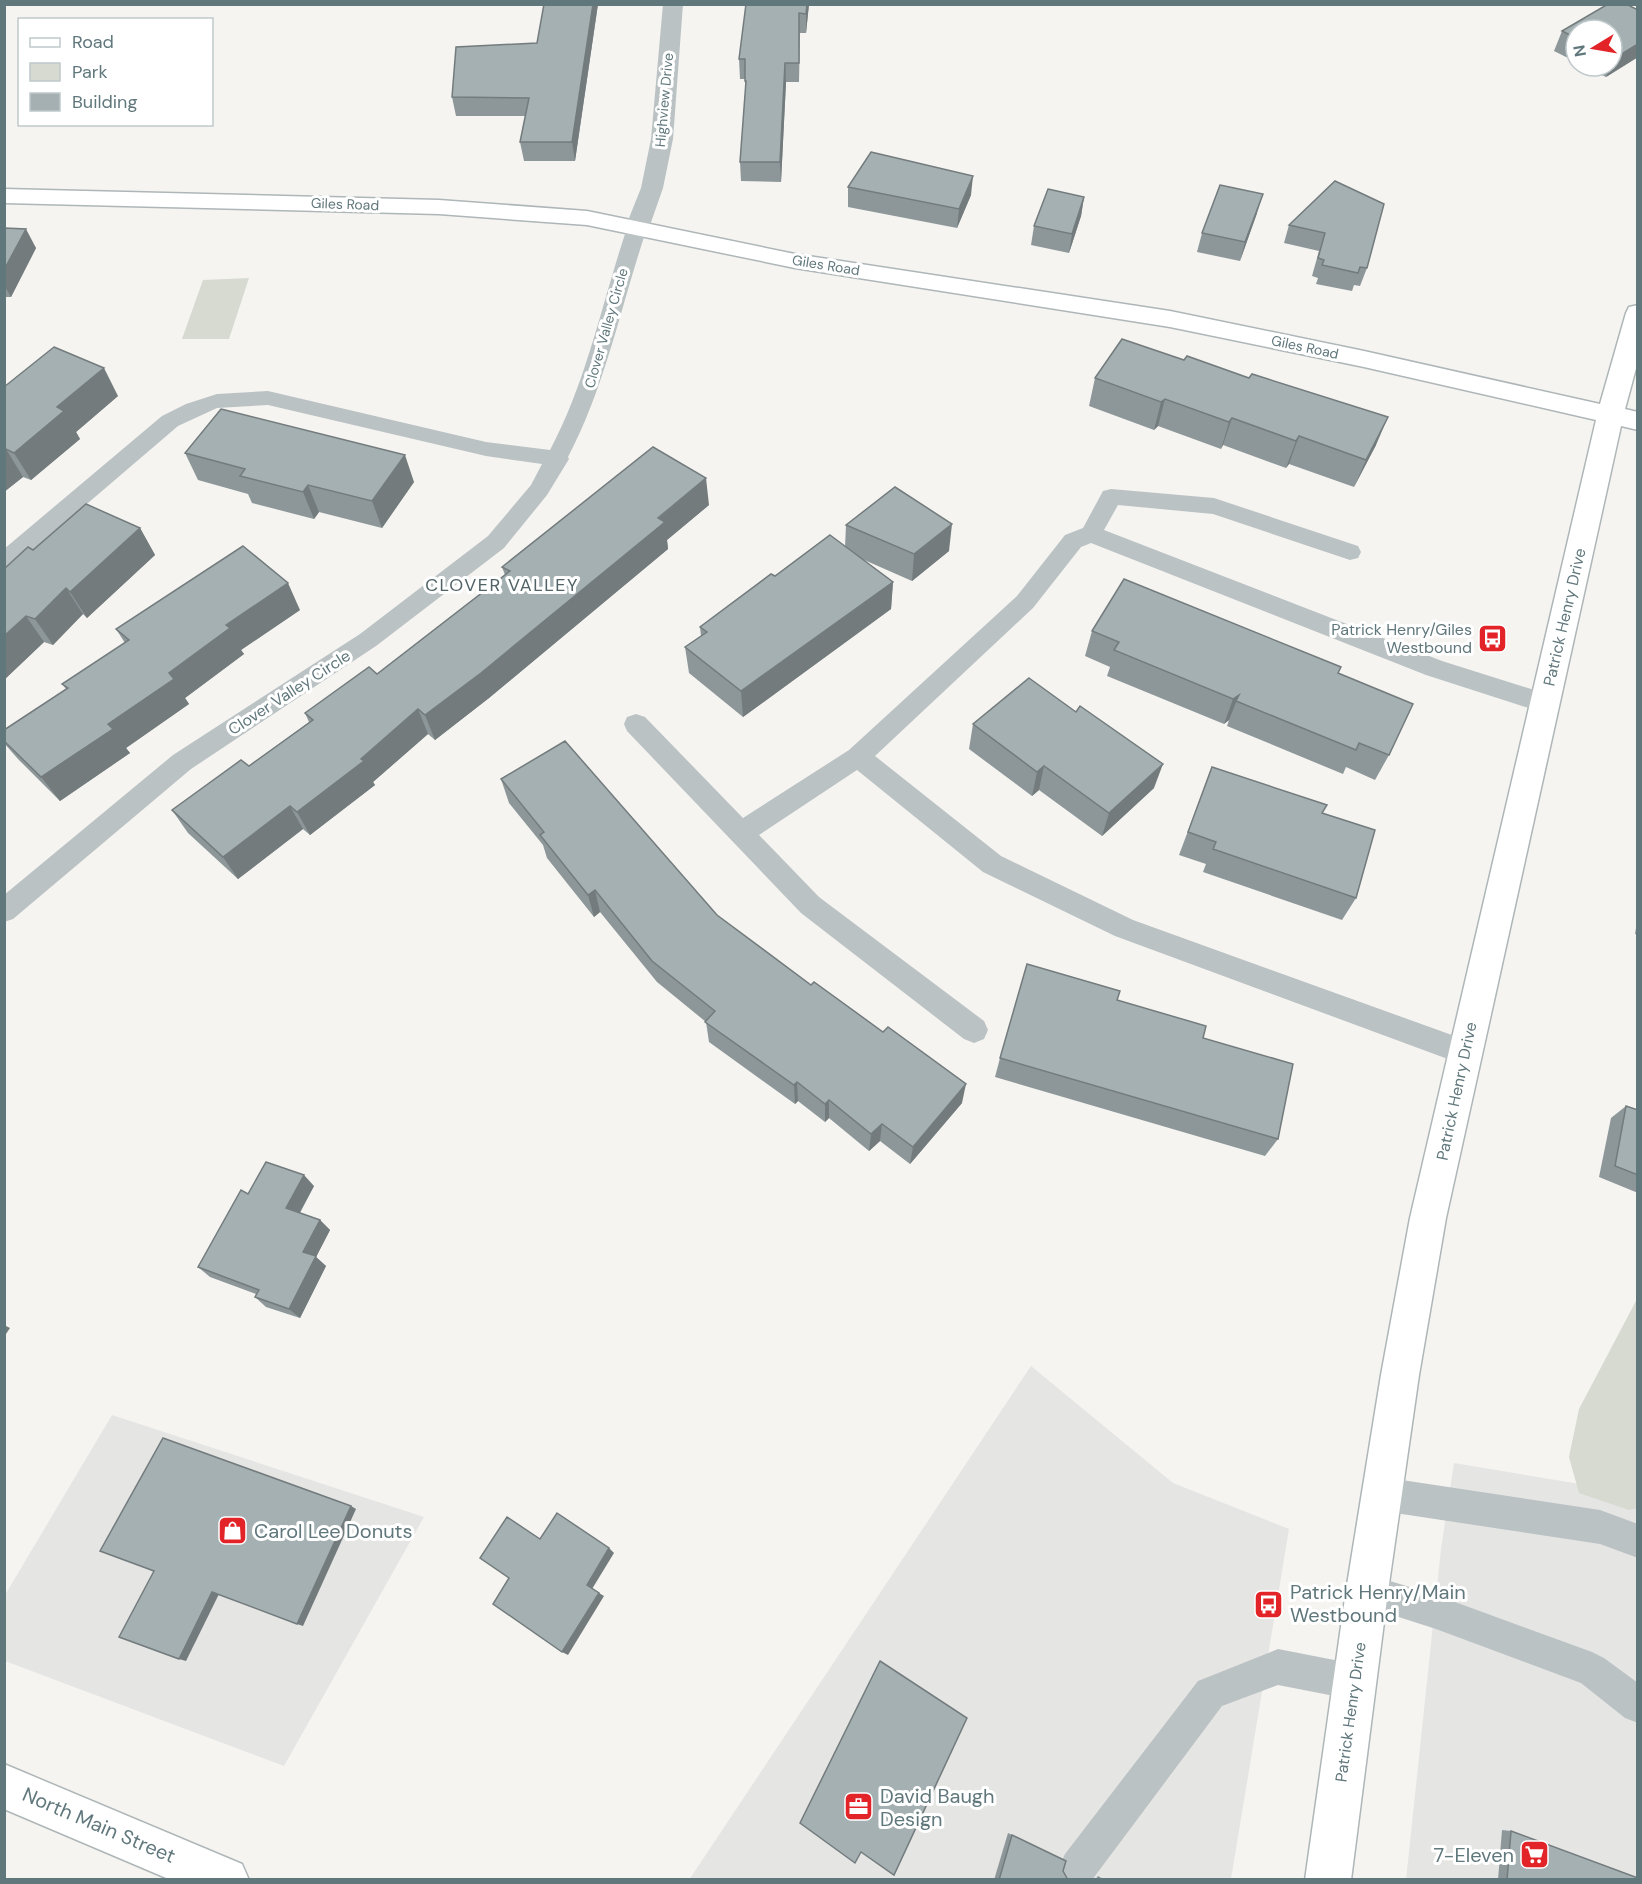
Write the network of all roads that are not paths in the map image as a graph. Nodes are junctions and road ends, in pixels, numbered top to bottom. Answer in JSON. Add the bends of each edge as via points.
{"nodes":[{"id":1,"x":673,"y":4,"type":"edge"},
{"id":2,"x":4,"y":196,"type":"edge"},
{"id":3,"x":637,"y":228,"type":"junction"},
{"id":4,"x":1638,"y":313,"type":"edge"},
{"id":5,"x":1624,"y":418,"type":"edge"},
{"id":6,"x":558,"y":459,"type":"junction"},
{"id":7,"x":1091,"y":534,"type":"junction"},
{"id":8,"x":1350,"y":552,"type":"dead end"},
{"id":9,"x":4,"y":562,"type":"edge"},
{"id":10,"x":1544,"y":703,"type":"junction"},
{"id":11,"x":636,"y":724,"type":"dead end"},
{"id":12,"x":858,"y":757,"type":"junction"},
{"id":13,"x":741,"y":833,"type":"junction"},
{"id":14,"x":4,"y":911,"type":"edge"},
{"id":15,"x":974,"y":1030,"type":"dead end"},
{"id":16,"x":1464,"y":1052,"type":"junction"},
{"id":17,"x":1382,"y":1494,"type":"junction"},
{"id":18,"x":1638,"y":1541,"type":"edge"},
{"id":19,"x":1366,"y":1592,"type":"junction"},
{"id":20,"x":1355,"y":1683,"type":"junction"},
{"id":21,"x":1638,"y":1705,"type":"edge"},
{"id":22,"x":4,"y":1786,"type":"edge"},
{"id":23,"x":1078,"y":1867,"type":"dead end"},
{"id":24,"x":226,"y":1880,"type":"edge"},
{"id":25,"x":1328,"y":1880,"type":"edge"}],
"edges":[{"from":1,"to":3,"type":"street","name":"Highview Drive","via":[[662,139],[652,188]]},
{"from":2,"to":3,"type":"street","name":"Giles Road","via":[[450,207],[587,218]]},
{"from":3,"to":5,"type":"street","name":"Giles Road","via":[[795,261],[1170,319]]},
{"from":3,"to":6,"type":"lane","name":"Clover Valley Circle","via":[[589,388]]},
{"from":4,"to":5,"type":"street","name":"Patrick Henry Drive"},
{"from":5,"to":10,"type":"street","name":"Patrick Henry Drive"},
{"from":6,"to":9,"type":"lane","via":[[486,449],[268,398],[214,400],[170,421]]},
{"from":6,"to":14,"type":"lane","name":"Clover Valley Circle","via":[[528,506],[496,542],[368,640],[182,762]]},
{"from":7,"to":8,"type":"lane","via":[[1111,497],[1214,506]]},
{"from":7,"to":10,"type":"lane","via":[[1434,668]]},
{"from":7,"to":12,"type":"lane","via":[[1073,541],[1025,602]]},
{"from":10,"to":16,"type":"street","name":"Patrick Henry Drive"},
{"from":11,"to":13,"type":"lane"},
{"from":12,"to":13,"type":"lane"},
{"from":12,"to":16,"type":"lane","via":[[992,864],[1124,928]]},
{"from":13,"to":15,"type":"lane","via":[[810,905]]},
{"from":16,"to":17,"type":"street","name":"Patrick Henry Drive","via":[[1428,1218]]},
{"from":17,"to":18,"type":"lane","via":[[1600,1527]]},
{"from":17,"to":19,"type":"street","name":"Patrick Henry Drive"},
{"from":19,"to":20,"type":"street","name":"Patrick Henry Drive"},
{"from":19,"to":21,"type":"lane","via":[[1436,1612],[1592,1670]]},
{"from":20,"to":23,"type":"lane","via":[[1278,1667],[1210,1692]]},
{"from":20,"to":25,"type":"street","name":"Patrick Henry Drive"},
{"from":22,"to":24,"type":"street","name":"North Main Street"}]}
